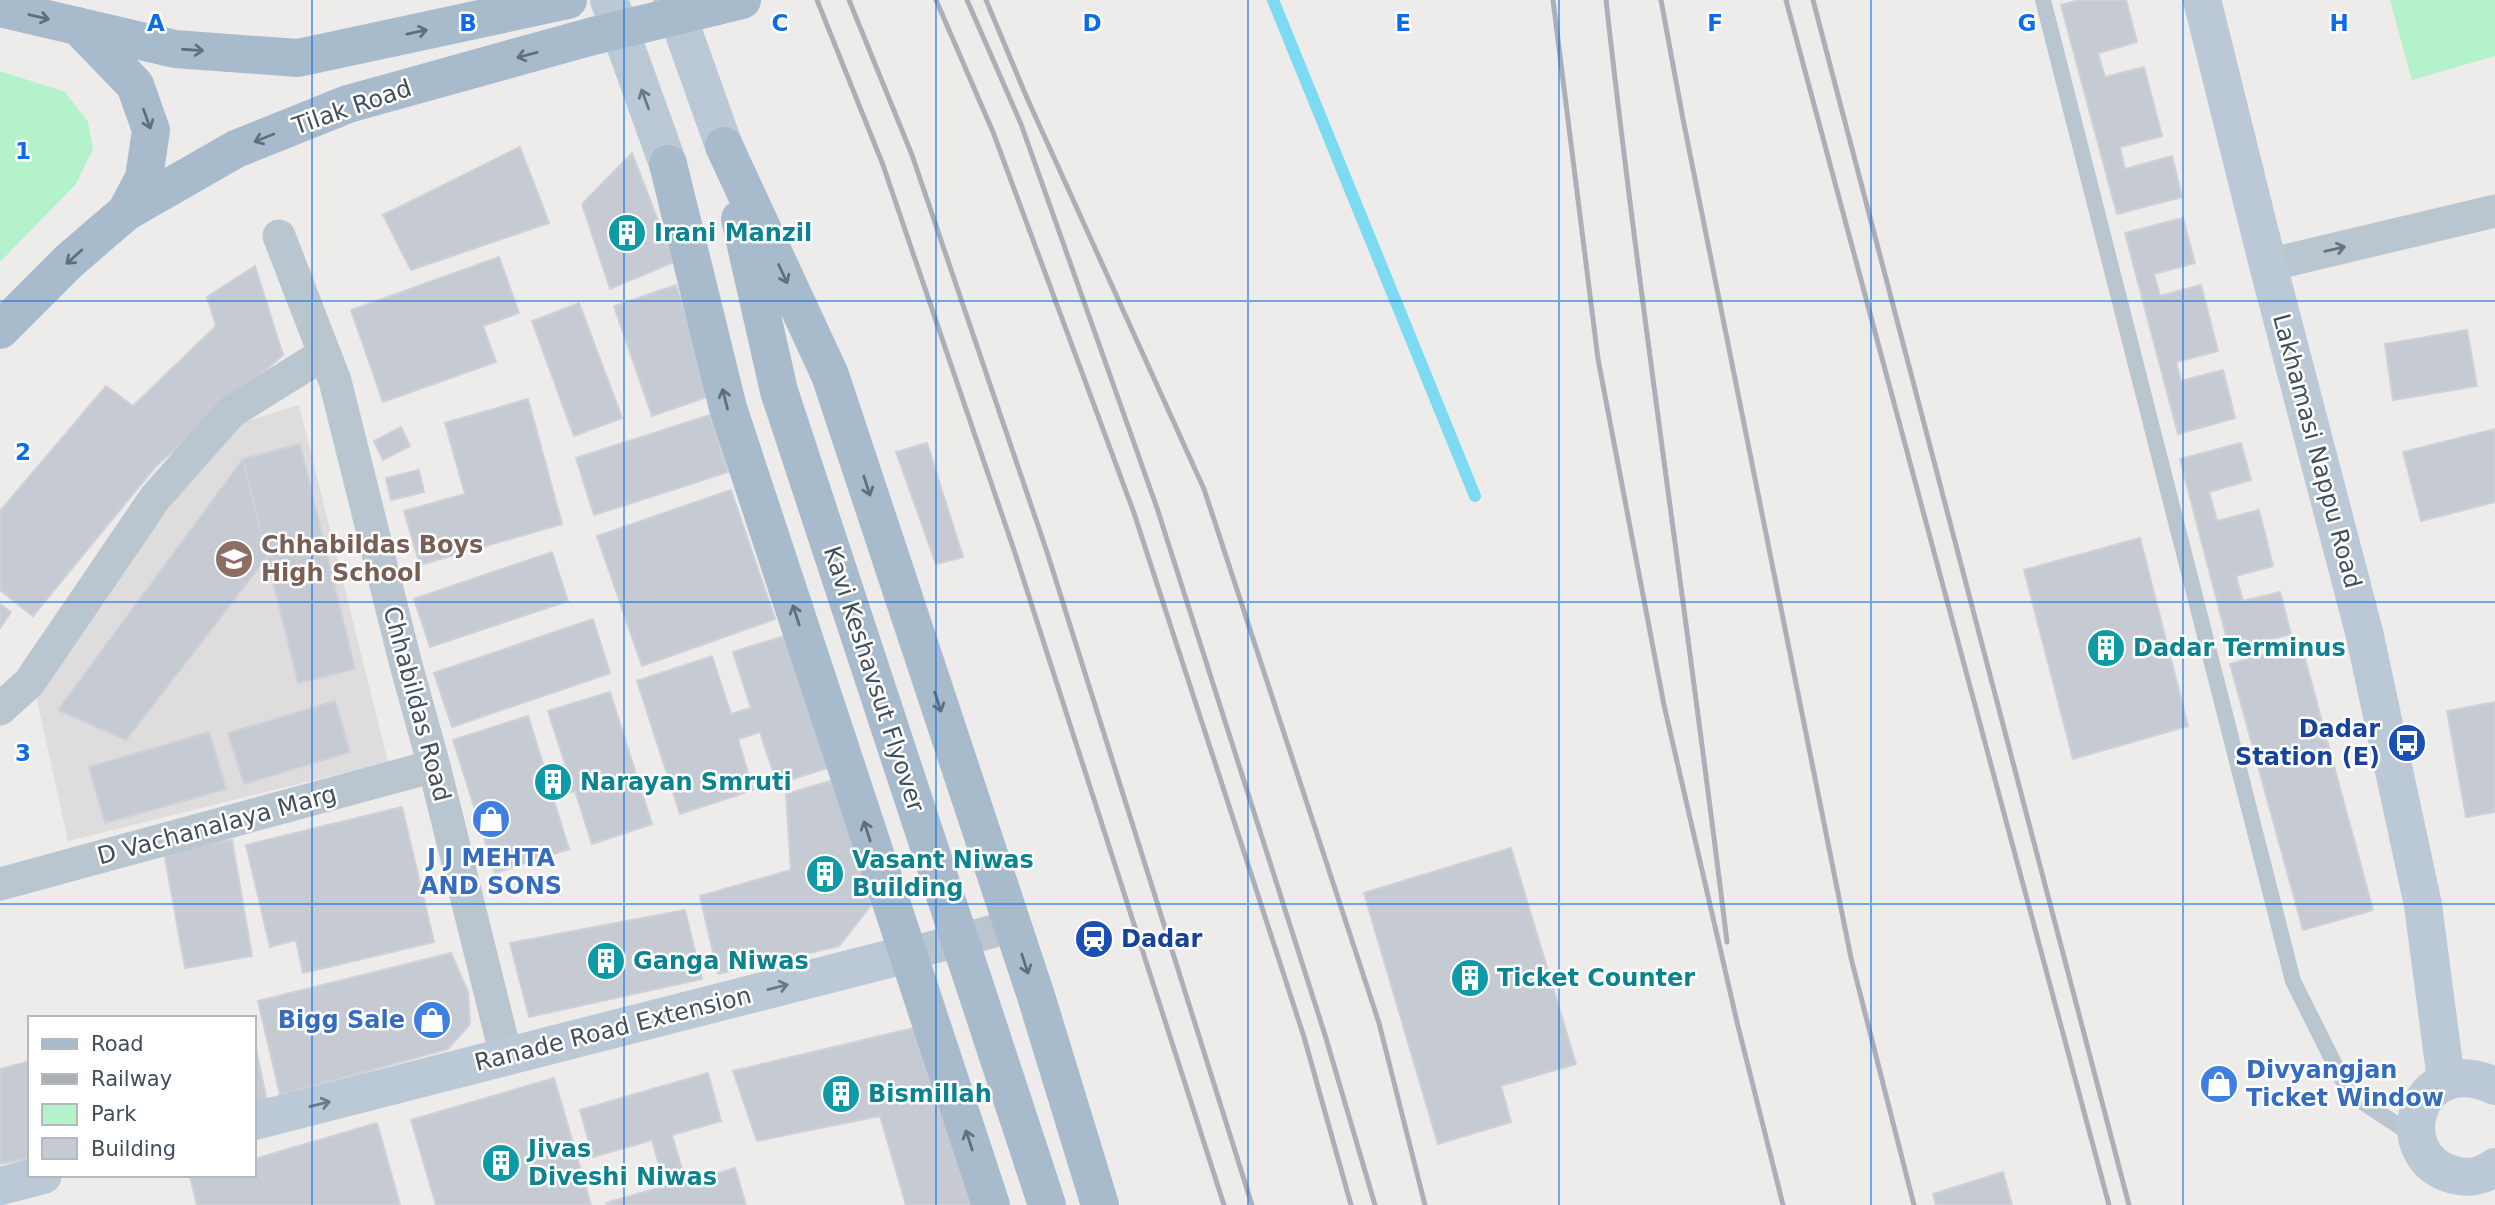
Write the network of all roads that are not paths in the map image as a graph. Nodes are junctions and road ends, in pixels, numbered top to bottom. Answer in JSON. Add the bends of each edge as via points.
{"nodes":[{"id":1,"x":568,"y":0,"type":"edge"},
{"id":2,"x":609,"y":0,"type":"edge"},
{"id":3,"x":672,"y":0,"type":"edge"},
{"id":4,"x":742,"y":0,"type":"edge"},
{"id":5,"x":2043,"y":0,"type":"edge"},
{"id":6,"x":2202,"y":0,"type":"edge"},
{"id":7,"x":0,"y":8,"type":"edge"},
{"id":8,"x":78,"y":26,"type":"junction"},
{"id":9,"x":724,"y":146,"type":"junction"},
{"id":10,"x":668,"y":164,"type":"junction"},
{"id":11,"x":2495,"y":211,"type":"edge"},
{"id":12,"x":126,"y":212,"type":"junction"},
{"id":13,"x":279,"y":236,"type":"dead end"},
{"id":14,"x":2268,"y":265,"type":"junction"},
{"id":15,"x":0,"y":330,"type":"edge"},
{"id":16,"x":324,"y":354,"type":"junction"},
{"id":17,"x":779,"y":391,"type":"junction"},
{"id":18,"x":0,"y":709,"type":"edge"},
{"id":19,"x":434,"y":766,"type":"junction"},
{"id":20,"x":0,"y":884,"type":"edge"},
{"id":21,"x":1013,"y":926,"type":"junction"},
{"id":22,"x":908,"y":954,"type":"junction"},
{"id":23,"x":506,"y":1056,"type":"junction"},
{"id":24,"x":2446,"y":1080,"type":"junction"},
{"id":25,"x":2495,"y":1086,"type":"edge"},
{"id":26,"x":256,"y":1120,"type":"edge"},
{"id":27,"x":2417,"y":1138,"type":"junction"},
{"id":28,"x":35,"y":1177,"type":"edge"},
{"id":29,"x":2471,"y":1183,"type":"edge"},
{"id":30,"x":0,"y":1186,"type":"edge"},
{"id":31,"x":991,"y":1205,"type":"edge"},
{"id":32,"x":1048,"y":1205,"type":"edge"},
{"id":33,"x":1100,"y":1205,"type":"edge"}],
"edges":[{"from":8,"to":1,"type":"main road","one_way":true,"via":[[175,49],[298,58]]},
{"from":10,"to":2,"type":"street","one_way":true},
{"from":3,"to":9,"type":"street"},
{"from":4,"to":12,"type":"main road","name":"Tilak Road","one_way":true,"via":[[348,104],[236,149]]},
{"from":5,"to":27,"type":"lane","via":[[2293,981],[2349,1093]]},
{"from":6,"to":14,"type":"street","name":"Lakhamasi Nappu Road"},
{"from":7,"to":8,"type":"main road","one_way":true},
{"from":8,"to":12,"type":"main road","one_way":true,"via":[[135,85],[151,130],[144,177]]},
{"from":9,"to":17,"type":"main road","name":"Kavi Keshavsut Flyover"},
{"from":9,"to":21,"type":"main road","one_way":true,"via":[[830,374]]},
{"from":10,"to":17,"type":"main road","name":"Kavi Keshavsut Flyover"},
{"from":22,"to":10,"type":"main road","one_way":true,"via":[[728,408]]},
{"from":14,"to":11,"type":"street","one_way":true},
{"from":12,"to":15,"type":"main road","one_way":true},
{"from":13,"to":16,"type":"street","name":"Chhabildas Road"},
{"from":14,"to":24,"type":"street","name":"Lakhamasi Nappu Road","via":[[2364,632],[2423,905]]},
{"from":16,"to":18,"type":"street","via":[[231,412],[155,498],[29,683]]},
{"from":16,"to":19,"type":"street","name":"Chhabildas Road","via":[[335,381]]},
{"from":17,"to":32,"type":"main road","name":"Kavi Keshavsut Flyover"},
{"from":19,"to":20,"type":"street","name":"D Vachanalaya Marg"},
{"from":19,"to":23,"type":"street","name":"Chhabildas Road"},
{"from":21,"to":22,"type":"street","name":"Ranade Road Extension"},
{"from":21,"to":33,"type":"main road","one_way":true},
{"from":23,"to":22,"type":"street","name":"Ranade Road Extension","one_way":true},
{"from":31,"to":22,"type":"main road","one_way":true},
{"from":26,"to":23,"type":"street","name":"Ranade Road Extension","one_way":true},
{"from":24,"to":25,"type":"street","via":[[2463,1076]]},
{"from":24,"to":27,"type":"street","via":[[2421,1104]]},
{"from":27,"to":29,"type":"street","via":[[2432,1165]]},
{"from":28,"to":30,"type":"street"}]}
